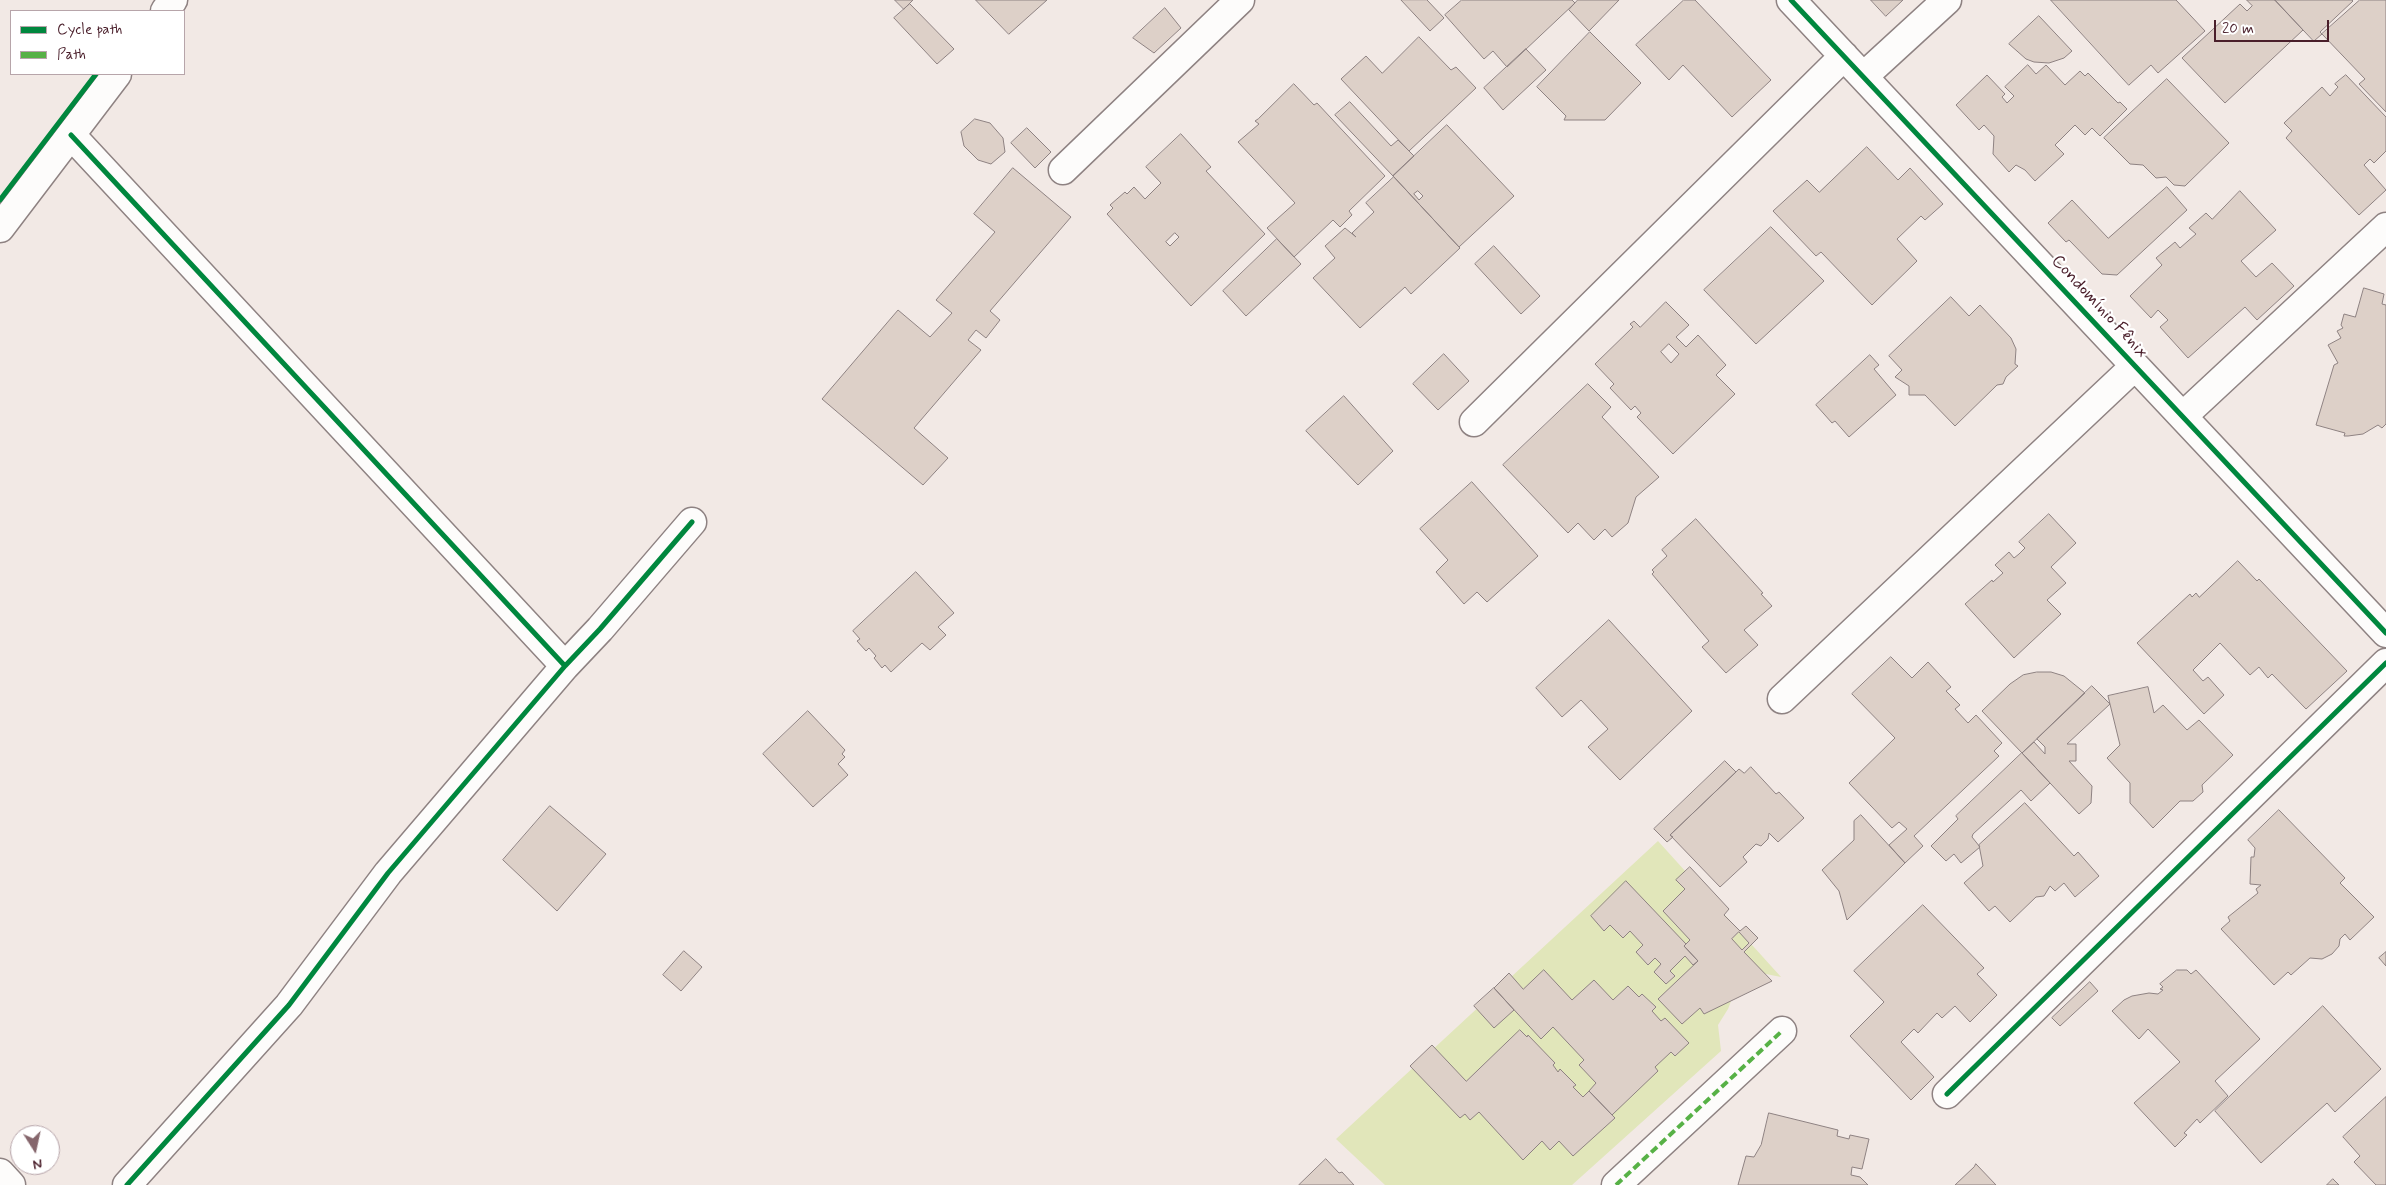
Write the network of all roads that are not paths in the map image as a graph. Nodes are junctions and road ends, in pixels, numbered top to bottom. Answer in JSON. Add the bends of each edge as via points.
{"nodes":[{"id":1,"x":1240,"y":0,"type":"edge"},
{"id":2,"x":1791,"y":0,"type":"edge"},
{"id":3,"x":1947,"y":0,"type":"edge"},
{"id":4,"x":1844,"y":56,"type":"junction"},
{"id":5,"x":116,"y":75,"type":"edge"},
{"id":6,"x":1864,"y":76,"type":"junction"},
{"id":7,"x":71,"y":135,"type":"junction"},
{"id":8,"x":1063,"y":170,"type":"dead end"},
{"id":9,"x":2386,"y":227,"type":"edge"},
{"id":10,"x":0,"y":228,"type":"edge"},
{"id":11,"x":2135,"y":366,"type":"junction"},
{"id":12,"x":2183,"y":416,"type":"junction"},
{"id":13,"x":1474,"y":422,"type":"dead end"},
{"id":14,"x":692,"y":522,"type":"dead end"},
{"id":15,"x":2386,"y":633,"type":"edge"},
{"id":16,"x":2386,"y":663,"type":"edge"},
{"id":17,"x":565,"y":666,"type":"junction"},
{"id":18,"x":1782,"y":699,"type":"dead end"},
{"id":19,"x":1782,"y":1031,"type":"dead end"},
{"id":20,"x":1947,"y":1094,"type":"dead end"},
{"id":21,"x":0,"y":1173,"type":"edge"},
{"id":22,"x":11,"y":1185,"type":"edge"},
{"id":23,"x":127,"y":1185,"type":"edge"},
{"id":24,"x":1616,"y":1185,"type":"edge"}],
"edges":[{"from":1,"to":8,"type":"street"},
{"from":2,"to":4,"type":"street","name":"Condomínio Fênix"},
{"from":3,"to":6,"type":"street"},
{"from":4,"to":6,"type":"street","name":"Condomínio Fênix"},
{"from":4,"to":13,"type":"street"},
{"from":5,"to":7,"type":"street"},
{"from":6,"to":11,"type":"street","name":"Condomínio Fênix"},
{"from":7,"to":10,"type":"street"},
{"from":7,"to":17,"type":"street"},
{"from":9,"to":12,"type":"street"},
{"from":11,"to":12,"type":"street","name":"Condomínio Fênix"},
{"from":11,"to":18,"type":"street"},
{"from":12,"to":15,"type":"street","name":"Condomínio Fênix"},
{"from":14,"to":17,"type":"street"},
{"from":16,"to":20,"type":"street"},
{"from":17,"to":23,"type":"street","via":[[388,873],[289,1006]]},
{"from":19,"to":24,"type":"street"},
{"from":21,"to":22,"type":"street"}]}
